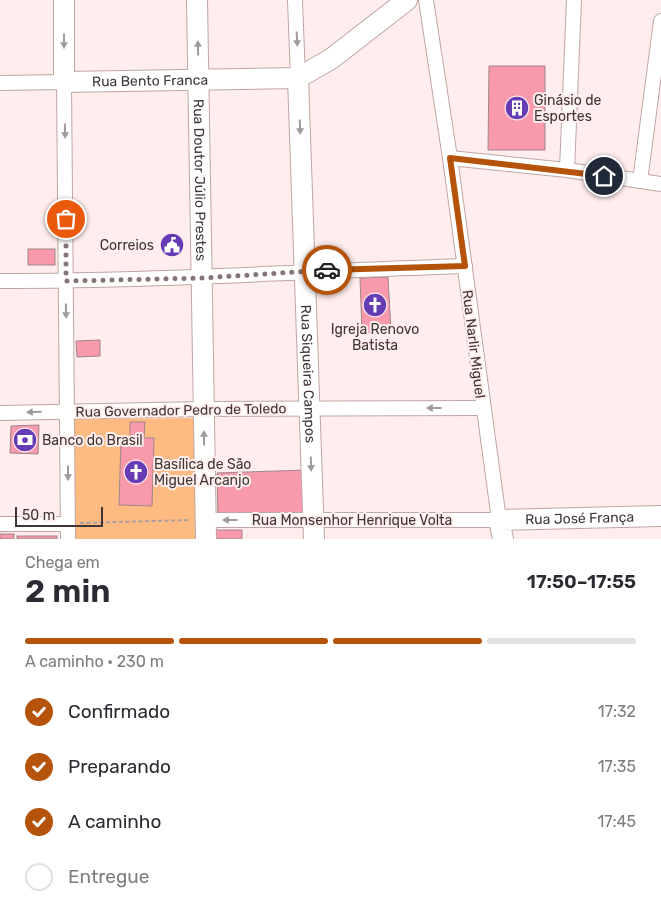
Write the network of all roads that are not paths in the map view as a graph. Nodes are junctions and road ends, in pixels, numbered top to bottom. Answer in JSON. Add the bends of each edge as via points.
{"nodes":[{"id":1,"x":64,"y":0,"type":"edge"},
{"id":2,"x":197,"y":0,"type":"edge"},
{"id":3,"x":295,"y":0,"type":"edge"},
{"id":4,"x":406,"y":0,"type":"edge"},
{"id":5,"x":426,"y":0,"type":"edge"},
{"id":6,"x":574,"y":0,"type":"edge"},
{"id":7,"x":661,"y":21,"type":"edge"},
{"id":8,"x":198,"y":78,"type":"junction"},
{"id":9,"x":298,"y":78,"type":"junction"},
{"id":10,"x":0,"y":82,"type":"edge"},
{"id":11,"x":64,"y":82,"type":"junction"},
{"id":12,"x":450,"y":158,"type":"junction"},
{"id":13,"x":567,"y":170,"type":"junction"},
{"id":14,"x":640,"y":181,"type":"junction"},
{"id":15,"x":661,"y":184,"type":"edge"},
{"id":16,"x":465,"y":266,"type":"junction"},
{"id":17,"x":306,"y":271,"type":"junction"},
{"id":18,"x":202,"y":278,"type":"junction"},
{"id":19,"x":0,"y":281,"type":"edge"},
{"id":20,"x":66,"y":281,"type":"junction"},
{"id":21,"x":482,"y":408,"type":"junction"},
{"id":22,"x":204,"y":409,"type":"junction"},
{"id":23,"x":309,"y":409,"type":"junction"},
{"id":24,"x":68,"y":411,"type":"junction"},
{"id":25,"x":0,"y":413,"type":"edge"},
{"id":26,"x":661,"y":516,"type":"edge"},
{"id":27,"x":0,"y":524,"type":"edge"},
{"id":28,"x":67,"y":524,"type":"junction"},
{"id":29,"x":314,"y":529,"type":"edge"},
{"id":30,"x":206,"y":530,"type":"edge"},
{"id":31,"x":501,"y":530,"type":"edge"},
{"id":32,"x":68,"y":539,"type":"edge"}],
"edges":[{"from":1,"to":11,"type":"main road","one_way":true},
{"from":8,"to":2,"type":"main road","name":"Rua Doutor Júlio Prestes","one_way":true},
{"from":3,"to":9,"type":"street","name":"Rua Siqueira Campos","one_way":true},
{"from":4,"to":9,"type":"main road","via":[[331,59]]},
{"from":5,"to":12,"type":"street","name":"Rua Narlir Miguel"},
{"from":6,"to":13,"type":"street"},
{"from":7,"to":14,"type":"street"},
{"from":8,"to":9,"type":"main road","name":"Rua Bento Franca"},
{"from":8,"to":11,"type":"main road","name":"Rua Bento Franca"},
{"from":8,"to":18,"type":"main road","name":"Rua Doutor Júlio Prestes"},
{"from":9,"to":17,"type":"main road","name":"Rua Siqueira Campos","one_way":true},
{"from":10,"to":11,"type":"street","name":"Rua Bento Franca"},
{"from":11,"to":20,"type":"street","one_way":true},
{"from":12,"to":13,"type":"street"},
{"from":12,"to":16,"type":"street","name":"Rua Narlir Miguel"},
{"from":13,"to":14,"type":"street"},
{"from":14,"to":15,"type":"street"},
{"from":16,"to":17,"type":"street"},
{"from":16,"to":21,"type":"street","name":"Rua Narlir Miguel"},
{"from":17,"to":18,"type":"street"},
{"from":17,"to":23,"type":"main road","name":"Rua Siqueira Campos"},
{"from":18,"to":20,"type":"street"},
{"from":18,"to":22,"type":"main road","name":"Rua Doutor Júlio Prestes"},
{"from":19,"to":20,"type":"street"},
{"from":20,"to":24,"type":"street","one_way":true},
{"from":21,"to":23,"type":"street","name":"Rua Governador Pedro de Toledo","one_way":true},
{"from":21,"to":31,"type":"street","name":"Rua Narlir Miguel"},
{"from":22,"to":23,"type":"street","name":"Rua Governador Pedro de Toledo"},
{"from":22,"to":24,"type":"street","name":"Rua Governador Pedro de Toledo"},
{"from":30,"to":22,"type":"main road","name":"Rua Doutor Júlio Prestes","one_way":true},
{"from":23,"to":29,"type":"main road","name":"Rua Siqueira Campos","one_way":true},
{"from":24,"to":25,"type":"street","name":"Rua Governador Pedro de Toledo","one_way":true},
{"from":24,"to":28,"type":"street","one_way":true},
{"from":26,"to":31,"type":"main road","name":"Rua José França"},
{"from":27,"to":28,"type":"street"},
{"from":28,"to":32,"type":"street"},
{"from":29,"to":30,"type":"street","name":"Rua Monsenhor Henrique Volta","one_way":true},
{"from":29,"to":31,"type":"street","name":"Rua Monsenhor Henrique Volta"}]}
